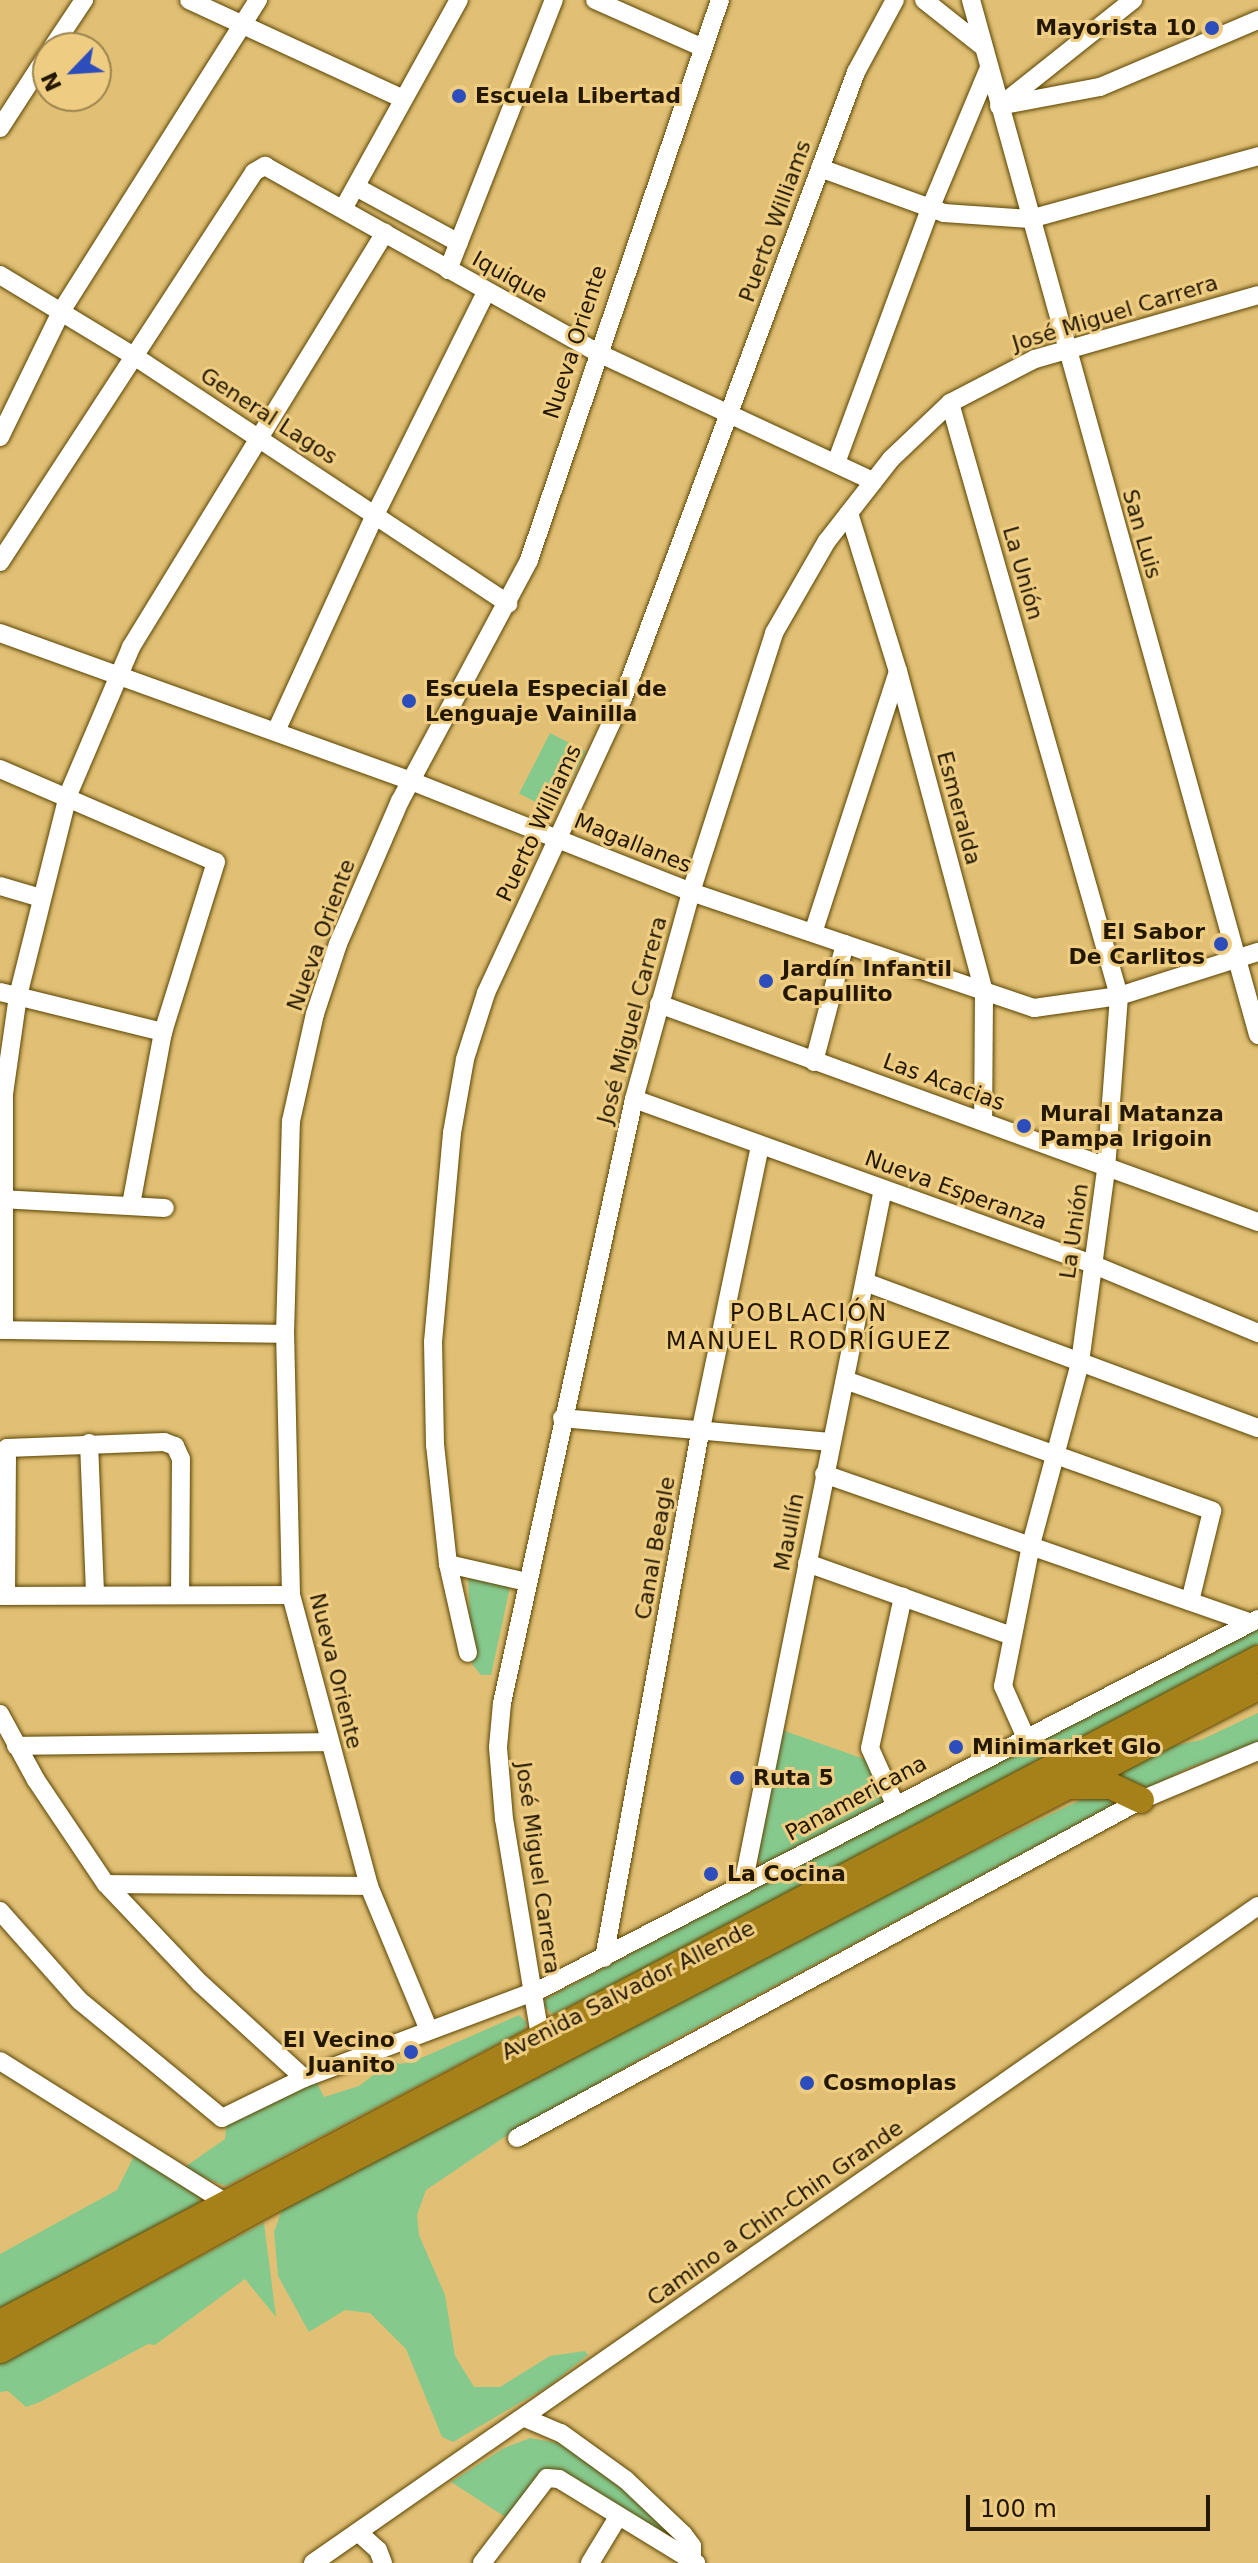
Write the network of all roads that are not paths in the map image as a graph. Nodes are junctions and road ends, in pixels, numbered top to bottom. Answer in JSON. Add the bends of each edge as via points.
{"nodes":[{"id":1,"x":84,"y":0,"type":"edge"},
{"id":2,"x":189,"y":0,"type":"edge"},
{"id":3,"x":258,"y":0,"type":"edge"},
{"id":4,"x":459,"y":0,"type":"edge"},
{"id":5,"x":554,"y":0,"type":"edge"},
{"id":6,"x":595,"y":0,"type":"edge"},
{"id":7,"x":720,"y":0,"type":"edge"},
{"id":8,"x":895,"y":0,"type":"edge"},
{"id":9,"x":924,"y":0,"type":"edge"},
{"id":10,"x":971,"y":0,"type":"edge"},
{"id":11,"x":1133,"y":0,"type":"edge"},
{"id":12,"x":1258,"y":20,"type":"edge"},
{"id":13,"x":243,"y":26,"type":"junction"},
{"id":14,"x":63,"y":32,"type":"edge"},
{"id":15,"x":982,"y":46,"type":"junction"},
{"id":16,"x":701,"y":47,"type":"junction"},
{"id":17,"x":989,"y":68,"type":"junction"},
{"id":18,"x":32,"y":72,"type":"edge"},
{"id":19,"x":8,"y":98,"type":"edge"},
{"id":20,"x":403,"y":99,"type":"junction"},
{"id":21,"x":999,"y":106,"type":"junction"},
{"id":22,"x":0,"y":128,"type":"edge"},
{"id":23,"x":1258,"y":156,"type":"edge"},
{"id":24,"x":820,"y":168,"type":"junction"},
{"id":25,"x":356,"y":187,"type":"junction"},
{"id":26,"x":343,"y":209,"type":"junction"},
{"id":27,"x":930,"y":209,"type":"junction"},
{"id":28,"x":1030,"y":219,"type":"junction"},
{"id":29,"x":385,"y":233,"type":"junction"},
{"id":30,"x":459,"y":243,"type":"junction"},
{"id":31,"x":448,"y":270,"type":"junction"},
{"id":32,"x":0,"y":275,"type":"edge"},
{"id":33,"x":486,"y":292,"type":"junction"},
{"id":34,"x":1258,"y":295,"type":"edge"},
{"id":35,"x":62,"y":310,"type":"junction"},
{"id":36,"x":1066,"y":349,"type":"junction"},
{"id":37,"x":596,"y":352,"type":"junction"},
{"id":38,"x":134,"y":356,"type":"junction"},
{"id":39,"x":950,"y":403,"type":"junction"},
{"id":40,"x":730,"y":414,"type":"junction"},
{"id":41,"x":0,"y":437,"type":"edge"},
{"id":42,"x":257,"y":437,"type":"junction"},
{"id":43,"x":836,"y":463,"type":"junction"},
{"id":44,"x":873,"y":481,"type":"junction"},
{"id":45,"x":849,"y":513,"type":"junction"},
{"id":46,"x":375,"y":515,"type":"junction"},
{"id":47,"x":0,"y":562,"type":"edge"},
{"id":48,"x":508,"y":604,"type":"junction"},
{"id":49,"x":0,"y":633,"type":"edge"},
{"id":50,"x":898,"y":671,"type":"junction"},
{"id":51,"x":116,"y":675,"type":"junction"},
{"id":52,"x":276,"y":731,"type":"junction"},
{"id":53,"x":0,"y":769,"type":"edge"},
{"id":54,"x":411,"y":781,"type":"junction"},
{"id":55,"x":68,"y":795,"type":"junction"},
{"id":56,"x":559,"y":839,"type":"junction"},
{"id":57,"x":0,"y":886,"type":"edge"},
{"id":58,"x":691,"y":892,"type":"junction"},
{"id":59,"x":41,"y":898,"type":"junction"},
{"id":60,"x":813,"y":933,"type":"junction"},
{"id":61,"x":845,"y":944,"type":"junction"},
{"id":62,"x":1258,"y":952,"type":"edge"},
{"id":63,"x":1237,"y":958,"type":"junction"},
{"id":64,"x":984,"y":993,"type":"junction"},
{"id":65,"x":9,"y":994,"type":"edge"},
{"id":66,"x":1119,"y":996,"type":"junction"},
{"id":67,"x":659,"y":1004,"type":"junction"},
{"id":68,"x":163,"y":1032,"type":"junction"},
{"id":69,"x":1258,"y":1035,"type":"edge"},
{"id":70,"x":814,"y":1062,"type":"junction"},
{"id":71,"x":2,"y":1094,"type":"edge"},
{"id":72,"x":634,"y":1099,"type":"junction"},
{"id":73,"x":983,"y":1121,"type":"junction"},
{"id":74,"x":760,"y":1147,"type":"junction"},
{"id":75,"x":1106,"y":1170,"type":"junction"},
{"id":76,"x":883,"y":1189,"type":"junction"},
{"id":77,"x":3,"y":1199,"type":"edge"},
{"id":78,"x":131,"y":1204,"type":"junction"},
{"id":79,"x":165,"y":1208,"type":"dead end"},
{"id":80,"x":1258,"y":1222,"type":"edge"},
{"id":81,"x":1094,"y":1265,"type":"junction"},
{"id":82,"x":865,"y":1282,"type":"junction"},
{"id":83,"x":2,"y":1330,"type":"edge"},
{"id":84,"x":1258,"y":1333,"type":"edge"},
{"id":85,"x":285,"y":1334,"type":"junction"},
{"id":86,"x":1080,"y":1363,"type":"junction"},
{"id":87,"x":845,"y":1380,"type":"junction"},
{"id":88,"x":562,"y":1418,"type":"junction"},
{"id":89,"x":1258,"y":1428,"type":"edge"},
{"id":90,"x":700,"y":1433,"type":"junction"},
{"id":91,"x":830,"y":1442,"type":"junction"},
{"id":92,"x":89,"y":1443,"type":"junction"},
{"id":93,"x":1053,"y":1456,"type":"junction"},
{"id":94,"x":824,"y":1474,"type":"junction"},
{"id":95,"x":1031,"y":1545,"type":"junction"},
{"id":96,"x":807,"y":1563,"type":"junction"},
{"id":97,"x":448,"y":1564,"type":"junction"},
{"id":98,"x":527,"y":1582,"type":"junction"},
{"id":99,"x":95,"y":1594,"type":"junction"},
{"id":100,"x":180,"y":1594,"type":"junction"},
{"id":101,"x":291,"y":1595,"type":"junction"},
{"id":102,"x":3,"y":1596,"type":"edge"},
{"id":103,"x":903,"y":1597,"type":"junction"},
{"id":104,"x":1190,"y":1601,"type":"junction"},
{"id":105,"x":1254,"y":1621,"type":"edge"},
{"id":106,"x":1012,"y":1636,"type":"junction"},
{"id":107,"x":468,"y":1653,"type":"dead end"},
{"id":108,"x":1258,"y":1659,"type":"edge"},
{"id":109,"x":1258,"y":1687,"type":"edge"},
{"id":110,"x":0,"y":1714,"type":"edge"},
{"id":111,"x":1026,"y":1738,"type":"junction"},
{"id":112,"x":328,"y":1742,"type":"junction"},
{"id":113,"x":16,"y":1746,"type":"junction"},
{"id":114,"x":1258,"y":1751,"type":"edge"},
{"id":115,"x":1063,"y":1787,"type":"junction"},
{"id":116,"x":1141,"y":1800,"type":"junction"},
{"id":117,"x":895,"y":1804,"type":"junction"},
{"id":118,"x":106,"y":1884,"type":"junction"},
{"id":119,"x":743,"y":1885,"type":"junction"},
{"id":120,"x":369,"y":1886,"type":"junction"},
{"id":121,"x":1258,"y":1906,"type":"edge"},
{"id":122,"x":0,"y":1911,"type":"edge"},
{"id":123,"x":604,"y":1958,"type":"junction"},
{"id":124,"x":532,"y":1993,"type":"junction"},
{"id":125,"x":428,"y":2028,"type":"junction"},
{"id":126,"x":540,"y":2036,"type":"junction"},
{"id":127,"x":0,"y":2061,"type":"edge"},
{"id":128,"x":304,"y":2078,"type":"junction"},
{"id":129,"x":517,"y":2138,"type":"dead end"},
{"id":130,"x":225,"y":2202,"type":"junction"},
{"id":131,"x":0,"y":2323,"type":"edge"},
{"id":132,"x":0,"y":2350,"type":"edge"},
{"id":133,"x":525,"y":2418,"type":"junction"},
{"id":134,"x":618,"y":2517,"type":"junction"},
{"id":135,"x":358,"y":2532,"type":"junction"},
{"id":136,"x":693,"y":2562,"type":"edge"},
{"id":137,"x":313,"y":2563,"type":"edge"},
{"id":138,"x":383,"y":2563,"type":"edge"},
{"id":139,"x":482,"y":2563,"type":"edge"},
{"id":140,"x":590,"y":2563,"type":"edge"}],
"edges":[{"from":1,"to":14,"type":"street"},
{"from":2,"to":13,"type":"street"},
{"from":3,"to":13,"type":"street"},
{"from":4,"to":20,"type":"street"},
{"from":5,"to":30,"type":"street"},
{"from":6,"to":16,"type":"street"},
{"from":7,"to":16,"type":"street","name":"Nueva Oriente"},
{"from":8,"to":24,"type":"street","name":"Puerto Williams","via":[[856,72]]},
{"from":9,"to":15,"type":"street"},
{"from":10,"to":15,"type":"street","name":"San Luis"},
{"from":11,"to":21,"type":"street"},
{"from":12,"to":21,"type":"street","via":[[1092,89]]},
{"from":13,"to":20,"type":"street"},
{"from":13,"to":35,"type":"street"},
{"from":15,"to":17,"type":"street","name":"San Luis"},
{"from":16,"to":37,"type":"street","name":"Nueva Oriente"},
{"from":17,"to":21,"type":"street","name":"San Luis"},
{"from":17,"to":27,"type":"street"},
{"from":18,"to":19,"type":"street"},
{"from":19,"to":22,"type":"street"},
{"from":20,"to":25,"type":"street"},
{"from":21,"to":28,"type":"street","name":"San Luis"},
{"from":23,"to":28,"type":"street"},
{"from":24,"to":27,"type":"street"},
{"from":24,"to":40,"type":"street","name":"Puerto Williams"},
{"from":25,"to":26,"type":"street"},
{"from":25,"to":30,"type":"street","name":"Iquique"},
{"from":26,"to":29,"type":"street","name":"Iquique"},
{"from":26,"to":38,"type":"street","name":"Iquique","via":[[270,166],[261,166]]},
{"from":27,"to":28,"type":"street"},
{"from":27,"to":43,"type":"street"},
{"from":28,"to":36,"type":"street","name":"San Luis"},
{"from":29,"to":31,"type":"street","name":"Iquique"},
{"from":29,"to":42,"type":"street"},
{"from":30,"to":31,"type":"street"},
{"from":31,"to":33,"type":"street","name":"Iquique"},
{"from":32,"to":35,"type":"street","name":"General Lagos"},
{"from":33,"to":37,"type":"street","name":"Iquique"},
{"from":33,"to":46,"type":"street"},
{"from":34,"to":36,"type":"street","name":"José Miguel Carrera"},
{"from":35,"to":38,"type":"street","name":"General Lagos"},
{"from":35,"to":41,"type":"street"},
{"from":36,"to":39,"type":"street","name":"José Miguel Carrera","via":[[1006,371]]},
{"from":36,"to":63,"type":"street","name":"San Luis"},
{"from":37,"to":40,"type":"street","name":"Iquique"},
{"from":37,"to":48,"type":"street","name":"Nueva Oriente","via":[[529,560]]},
{"from":38,"to":42,"type":"street","name":"General Lagos"},
{"from":38,"to":47,"type":"street"},
{"from":39,"to":44,"type":"street","name":"José Miguel Carrera"},
{"from":39,"to":66,"type":"street","name":"La Unión"},
{"from":40,"to":43,"type":"street","name":"Iquique"},
{"from":40,"to":56,"type":"street","name":"Puerto Williams","via":[[623,698]]},
{"from":42,"to":46,"type":"street","name":"General Lagos"},
{"from":42,"to":51,"type":"street"},
{"from":43,"to":44,"type":"street","name":"Iquique"},
{"from":44,"to":45,"type":"street","name":"José Miguel Carrera"},
{"from":45,"to":50,"type":"street","name":"Esmeralda"},
{"from":45,"to":58,"type":"street","name":"José Miguel Carrera","via":[[808,569],[774,633]]},
{"from":46,"to":48,"type":"street","name":"General Lagos"},
{"from":46,"to":52,"type":"street"},
{"from":48,"to":54,"type":"street","name":"Nueva Oriente"},
{"from":49,"to":51,"type":"street","name":"Magallanes"},
{"from":50,"to":60,"type":"street"},
{"from":50,"to":64,"type":"street","name":"Esmeralda"},
{"from":51,"to":52,"type":"street","name":"Magallanes"},
{"from":51,"to":55,"type":"street"},
{"from":52,"to":54,"type":"street","name":"Magallanes"},
{"from":53,"to":55,"type":"street"},
{"from":54,"to":56,"type":"street","name":"Magallanes"},
{"from":54,"to":85,"type":"street","name":"Nueva Oriente","via":[[338,944],[308,1045],[291,1121]]},
{"from":55,"to":59,"type":"street"},
{"from":55,"to":68,"type":"street","via":[[216,862]]},
{"from":56,"to":58,"type":"street","name":"Magallanes"},
{"from":56,"to":97,"type":"street","name":"Puerto Williams","via":[[478,1016],[452,1133],[432,1385]]},
{"from":57,"to":59,"type":"street"},
{"from":58,"to":60,"type":"street","name":"Magallanes"},
{"from":58,"to":67,"type":"street","name":"José Miguel Carrera"},
{"from":59,"to":65,"type":"street"},
{"from":60,"to":61,"type":"street","name":"Magallanes"},
{"from":61,"to":64,"type":"street","name":"Magallanes"},
{"from":61,"to":70,"type":"street"},
{"from":62,"to":63,"type":"street","name":"Magallanes"},
{"from":63,"to":66,"type":"street","name":"Magallanes"},
{"from":63,"to":69,"type":"street","name":"San Luis"},
{"from":64,"to":66,"type":"street","name":"Magallanes","via":[[1034,1008]]},
{"from":64,"to":73,"type":"street","name":"Esmeralda"},
{"from":65,"to":68,"type":"street"},
{"from":65,"to":71,"type":"street"},
{"from":66,"to":75,"type":"street","name":"La Unión"},
{"from":67,"to":70,"type":"street","name":"Las Acacias"},
{"from":67,"to":72,"type":"street","name":"José Miguel Carrera"},
{"from":68,"to":78,"type":"street"},
{"from":70,"to":73,"type":"street","name":"Las Acacias"},
{"from":71,"to":77,"type":"street"},
{"from":72,"to":74,"type":"street","name":"Nueva Esperanza"},
{"from":72,"to":88,"type":"street","name":"José Miguel Carrera"},
{"from":73,"to":75,"type":"street","name":"Las Acacias"},
{"from":74,"to":76,"type":"street","name":"Nueva Esperanza"},
{"from":74,"to":90,"type":"street","name":"Canal Beagle"},
{"from":75,"to":80,"type":"street","name":"Las Acacias"},
{"from":75,"to":81,"type":"street","name":"La Unión"},
{"from":76,"to":81,"type":"street","name":"Nueva Esperanza"},
{"from":76,"to":82,"type":"street","name":"Maullín"},
{"from":77,"to":78,"type":"street"},
{"from":77,"to":83,"type":"street"},
{"from":78,"to":79,"type":"street"},
{"from":81,"to":84,"type":"street","name":"Nueva Esperanza"},
{"from":81,"to":86,"type":"street","name":"La Unión"},
{"from":82,"to":86,"type":"street"},
{"from":82,"to":87,"type":"street","name":"Maullín"},
{"from":83,"to":85,"type":"street"},
{"from":85,"to":101,"type":"street","name":"Nueva Oriente"},
{"from":86,"to":89,"type":"street"},
{"from":86,"to":93,"type":"street","name":"La Unión"},
{"from":87,"to":91,"type":"street","name":"Maullín"},
{"from":87,"to":93,"type":"street"},
{"from":88,"to":90,"type":"street"},
{"from":88,"to":98,"type":"street","name":"José Miguel Carrera"},
{"from":90,"to":91,"type":"street"},
{"from":90,"to":123,"type":"street","name":"Canal Beagle"},
{"from":91,"to":94,"type":"street","name":"Maullín"},
{"from":92,"to":99,"type":"street"},
{"from":92,"to":100,"type":"street","via":[[175,1446],[181,1459]]},
{"from":92,"to":102,"type":"street","via":[[7,1448]]},
{"from":93,"to":95,"type":"street","name":"La Unión"},
{"from":93,"to":104,"type":"street","via":[[1213,1511]]},
{"from":94,"to":95,"type":"street"},
{"from":94,"to":96,"type":"street","name":"Maullín"},
{"from":95,"to":104,"type":"street"},
{"from":95,"to":106,"type":"street","name":"La Unión"},
{"from":96,"to":103,"type":"street"},
{"from":96,"to":119,"type":"street","name":"Maullín"},
{"from":97,"to":98,"type":"street"},
{"from":97,"to":107,"type":"street","name":"Puerto Williams"},
{"from":98,"to":124,"type":"street","name":"José Miguel Carrera","via":[[498,1747]]},
{"from":99,"to":100,"type":"street"},
{"from":99,"to":102,"type":"street"},
{"from":100,"to":101,"type":"street"},
{"from":101,"to":112,"type":"street","name":"Nueva Oriente"},
{"from":103,"to":106,"type":"street"},
{"from":103,"to":117,"type":"street","via":[[870,1748]]},
{"from":104,"to":105,"type":"street"},
{"from":105,"to":111,"type":"street","name":"Panamericana"},
{"from":106,"to":111,"type":"street","name":"La Unión","via":[[1003,1686]]},
{"from":108,"to":126,"type":"highway","name":"Avenida Salvador Allende"},
{"from":109,"to":115,"type":"highway","name":"Avenida Salvador Allende"},
{"from":110,"to":113,"type":"street"},
{"from":111,"to":117,"type":"street","name":"Panamericana"},
{"from":112,"to":113,"type":"street"},
{"from":112,"to":120,"type":"street","name":"Nueva Oriente"},
{"from":113,"to":118,"type":"street"},
{"from":114,"to":116,"type":"street"},
{"from":115,"to":116,"type":"highway","via":[[1099,1784]]},
{"from":115,"to":132,"type":"highway","name":"Avenida Salvador Allende","via":[[271,2201]]},
{"from":116,"to":129,"type":"street"},
{"from":117,"to":119,"type":"street","name":"Panamericana"},
{"from":118,"to":120,"type":"street"},
{"from":118,"to":128,"type":"street","via":[[200,1983]]},
{"from":119,"to":123,"type":"street","name":"Panamericana"},
{"from":120,"to":125,"type":"street","name":"Nueva Oriente"},
{"from":121,"to":133,"type":"street","name":"Camino a Chin-Chin Grande"},
{"from":122,"to":128,"type":"street","name":"Panamericana","via":[[80,2001],[213,2115],[234,2114]]},
{"from":123,"to":124,"type":"street","name":"Panamericana"},
{"from":124,"to":125,"type":"street","name":"Panamericana"},
{"from":124,"to":126,"type":"street","name":"José Miguel Carrera"},
{"from":125,"to":128,"type":"street","name":"Panamericana"},
{"from":126,"to":130,"type":"highway","name":"Avenida Salvador Allende"},
{"from":127,"to":130,"type":"street"},
{"from":130,"to":131,"type":"highway","name":"Avenida Salvador Allende"},
{"from":133,"to":135,"type":"street","name":"Camino a Chin-Chin Grande"},
{"from":133,"to":136,"type":"street","via":[[561,2433],[626,2480],[683,2534],[692,2546]]},
{"from":134,"to":136,"type":"street"},
{"from":134,"to":139,"type":"street","via":[[559,2479],[541,2481]]},
{"from":134,"to":140,"type":"street"},
{"from":135,"to":137,"type":"street","name":"Camino a Chin-Chin Grande"},
{"from":135,"to":138,"type":"street","via":[[378,2550]]}]}
